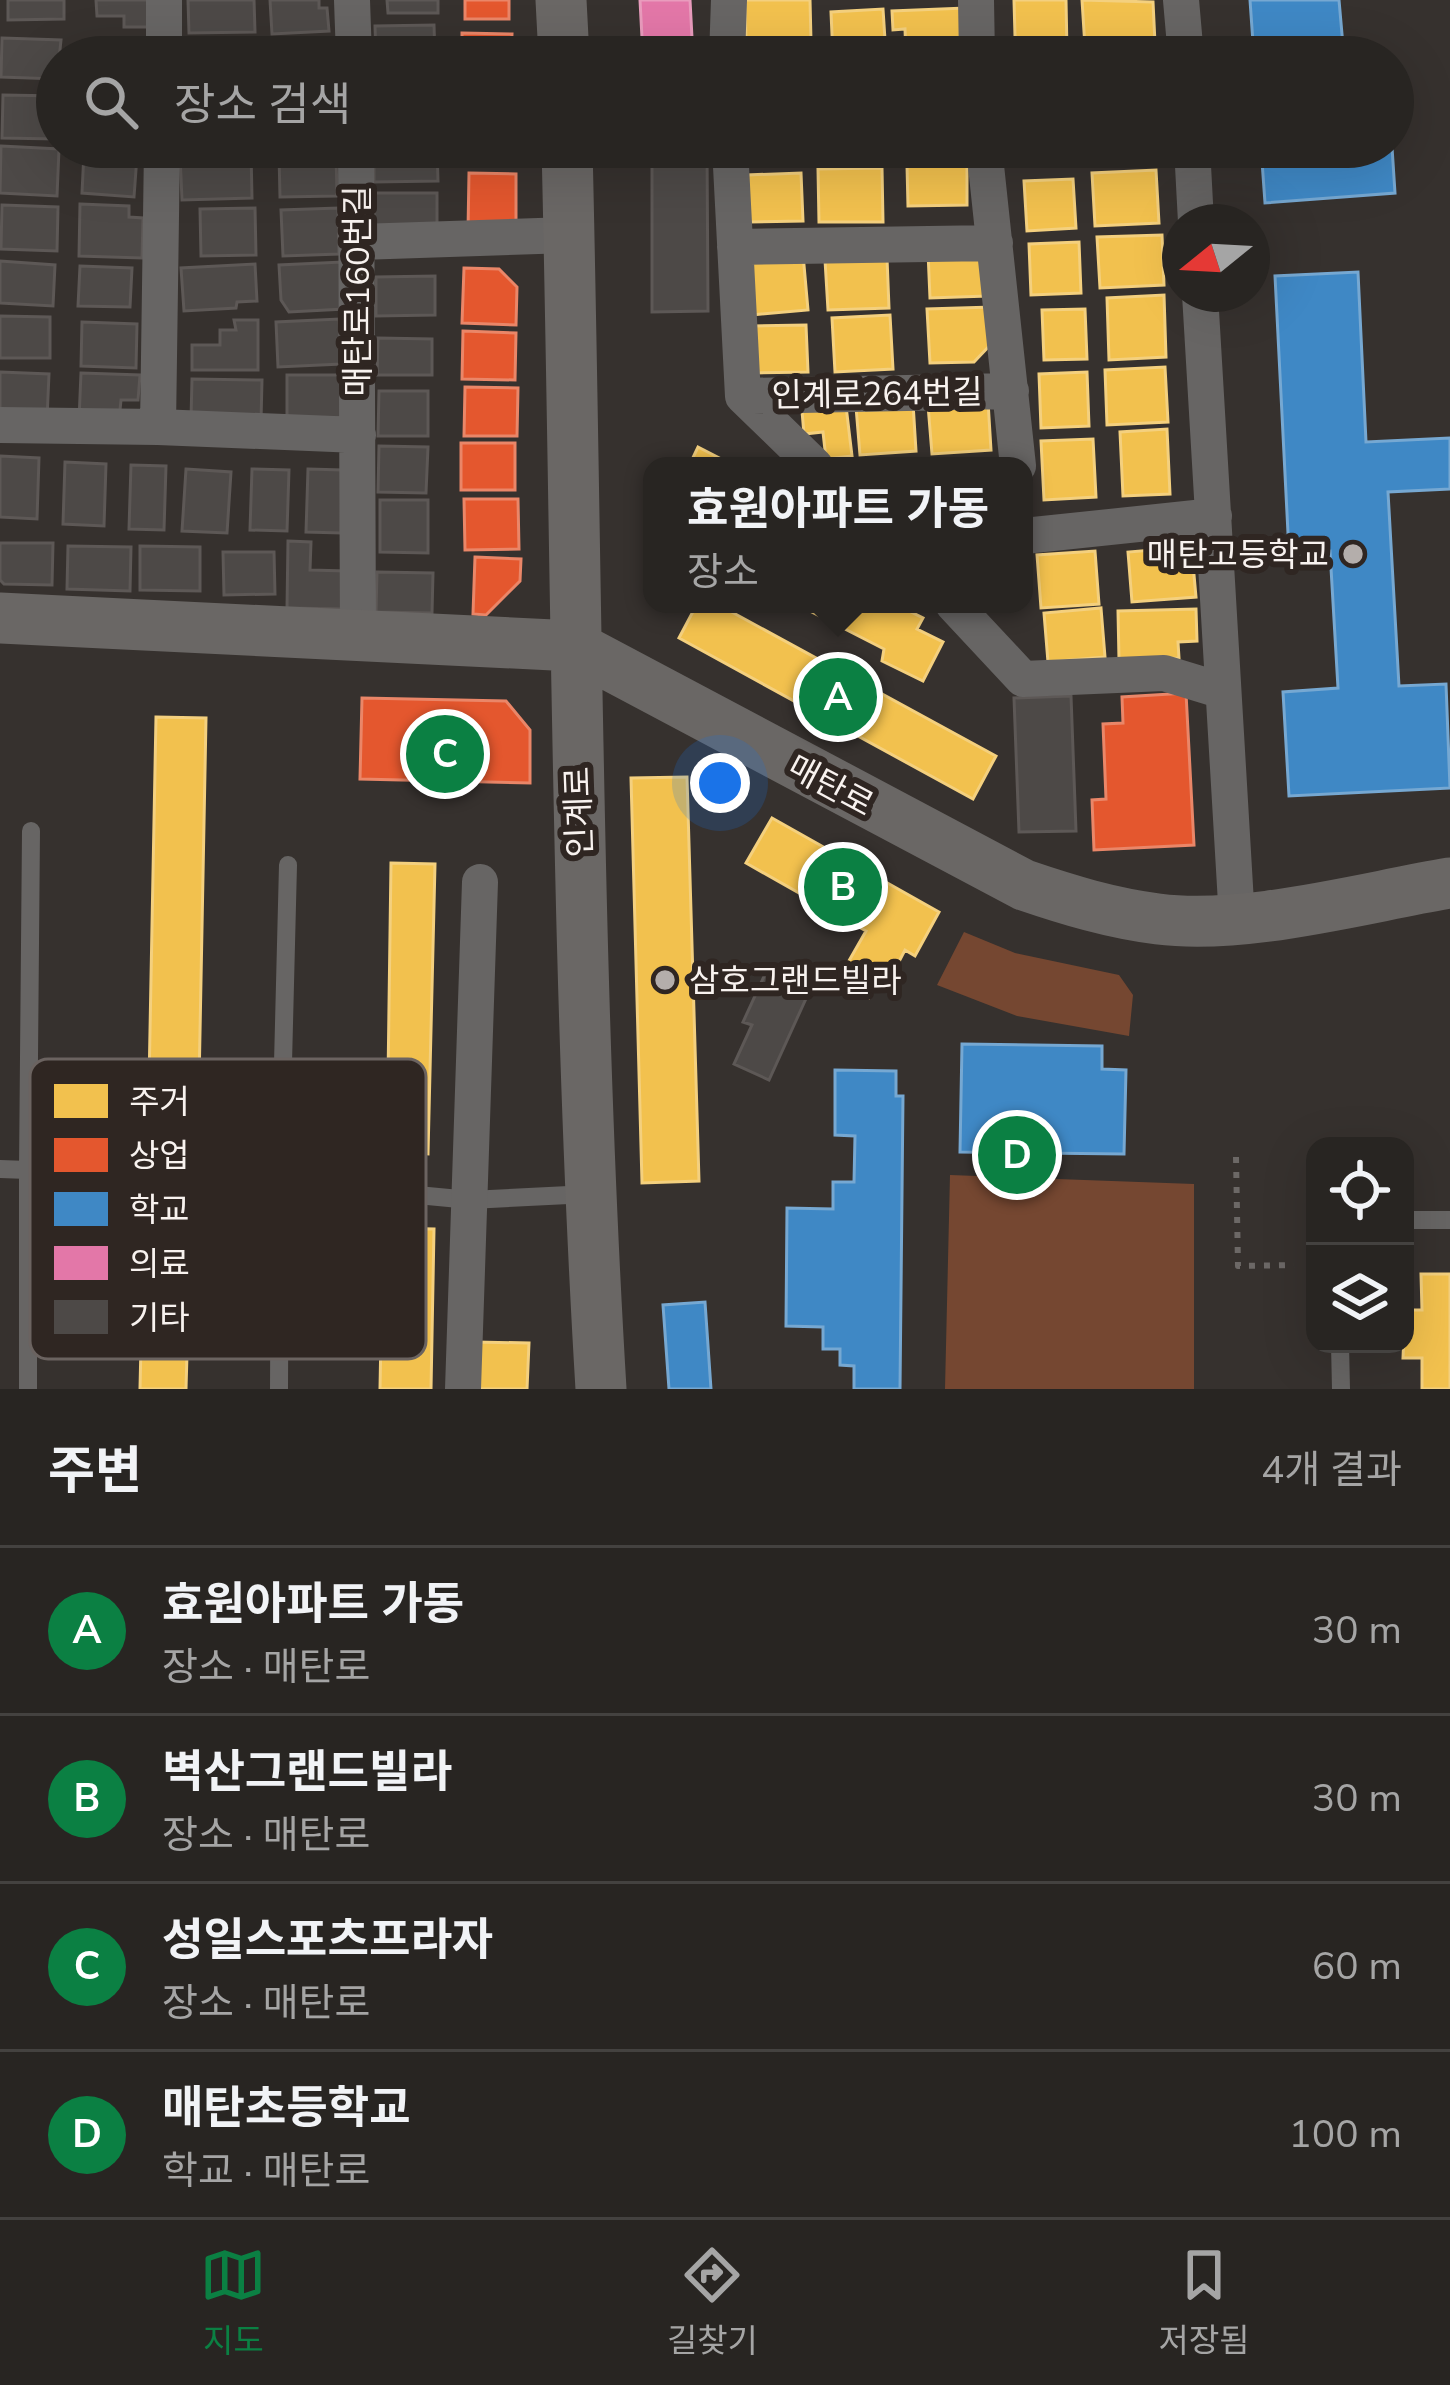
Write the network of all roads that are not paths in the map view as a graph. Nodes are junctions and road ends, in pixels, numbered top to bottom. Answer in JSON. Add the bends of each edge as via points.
{"nodes":[{"id":1,"x":164,"y":0,"type":"edge"},
{"id":2,"x":352,"y":0,"type":"edge"},
{"id":3,"x":561,"y":0,"type":"edge"},
{"id":4,"x":729,"y":0,"type":"edge"},
{"id":5,"x":976,"y":0,"type":"edge"},
{"id":6,"x":1181,"y":0,"type":"edge"},
{"id":7,"x":164,"y":36,"type":"edge"},
{"id":8,"x":353,"y":36,"type":"edge"},
{"id":9,"x":563,"y":36,"type":"edge"},
{"id":10,"x":728,"y":36,"type":"edge"},
{"id":11,"x":977,"y":36,"type":"edge"},
{"id":12,"x":1184,"y":36,"type":"edge"},
{"id":13,"x":162,"y":168,"type":"edge"},
{"id":14,"x":356,"y":168,"type":"edge"},
{"id":15,"x":567,"y":168,"type":"edge"},
{"id":16,"x":731,"y":168,"type":"edge"},
{"id":17,"x":986,"y":168,"type":"edge"},
{"id":18,"x":1193,"y":168,"type":"edge"},
{"id":19,"x":1195,"y":204,"type":"edge"},
{"id":20,"x":569,"y":235,"type":"junction"},
{"id":21,"x":358,"y":242,"type":"junction"},
{"id":22,"x":995,"y":243,"type":"junction"},
{"id":23,"x":735,"y":247,"type":"junction"},
{"id":24,"x":1202,"y":312,"type":"edge"},
{"id":25,"x":1011,"y":391,"type":"junction"},
{"id":26,"x":742,"y":396,"type":"junction"},
{"id":27,"x":0,"y":425,"type":"edge"},
{"id":28,"x":158,"y":427,"type":"junction"},
{"id":29,"x":358,"y":435,"type":"junction"},
{"id":30,"x":806,"y":457,"type":"edge"},
{"id":31,"x":1017,"y":457,"type":"edge"},
{"id":32,"x":1214,"y":517,"type":"junction"},
{"id":33,"x":1033,"y":534,"type":"edge"},
{"id":34,"x":961,"y":613,"type":"edge"},
{"id":35,"x":0,"y":618,"type":"edge"},
{"id":36,"x":358,"y":635,"type":"junction"},
{"id":37,"x":574,"y":646,"type":"junction"},
{"id":38,"x":1223,"y":692,"type":"junction"},
{"id":39,"x":32,"y":831,"type":"dead end"},
{"id":40,"x":288,"y":865,"type":"dead end"},
{"id":41,"x":480,"y":882,"type":"dead end"},
{"id":42,"x":1450,"y":883,"type":"edge"},
{"id":43,"x":1238,"y":920,"type":"junction"},
{"id":44,"x":283,"y":1059,"type":"edge"},
{"id":45,"x":0,"y":1169,"type":"edge"},
{"id":46,"x":28,"y":1170,"type":"junction"},
{"id":47,"x":589,"y":1194,"type":"junction"},
{"id":48,"x":426,"y":1196,"type":"edge"},
{"id":49,"x":470,"y":1200,"type":"junction"},
{"id":50,"x":1414,"y":1220,"type":"edge"},
{"id":51,"x":1450,"y":1220,"type":"edge"},
{"id":52,"x":1340,"y":1353,"type":"edge"},
{"id":53,"x":279,"y":1359,"type":"edge"},
{"id":54,"x":28,"y":1389,"type":"edge"},
{"id":55,"x":279,"y":1389,"type":"edge"},
{"id":56,"x":463,"y":1389,"type":"edge"},
{"id":57,"x":601,"y":1389,"type":"edge"},
{"id":58,"x":1340,"y":1389,"type":"edge"}],
"edges":[{"from":1,"to":7,"type":"street"},
{"from":2,"to":8,"type":"street"},
{"from":3,"to":9,"type":"street"},
{"from":4,"to":10,"type":"street"},
{"from":5,"to":11,"type":"street"},
{"from":6,"to":12,"type":"street"},
{"from":13,"to":28,"type":"street"},
{"from":14,"to":21,"type":"street","name":"매탄로160번길"},
{"from":15,"to":20,"type":"street","name":"인계로"},
{"from":16,"to":23,"type":"street","name":"인계로264번길"},
{"from":17,"to":22,"type":"street","name":"인계로264번길"},
{"from":18,"to":19,"type":"street"},
{"from":20,"to":21,"type":"street"},
{"from":20,"to":37,"type":"street","name":"인계로"},
{"from":21,"to":29,"type":"street","name":"매탄로160번길"},
{"from":22,"to":23,"type":"street"},
{"from":22,"to":25,"type":"street","name":"인계로264번길"},
{"from":23,"to":26,"type":"street","name":"인계로264번길"},
{"from":24,"to":32,"type":"street"},
{"from":25,"to":26,"type":"street","name":"인계로264번길"},
{"from":25,"to":31,"type":"street","name":"인계로264번길"},
{"from":26,"to":30,"type":"street","name":"인계로264번길"},
{"from":27,"to":28,"type":"street","name":"매탄로160번길"},
{"from":28,"to":29,"type":"street","name":"매탄로160번길"},
{"from":29,"to":36,"type":"street","name":"매탄로160번길"},
{"from":32,"to":33,"type":"street"},
{"from":32,"to":38,"type":"street"},
{"from":34,"to":38,"type":"street","via":[[1023,679],[1164,673]]},
{"from":35,"to":36,"type":"street","name":"매탄로"},
{"from":36,"to":37,"type":"street","name":"매탄로"},
{"from":37,"to":43,"type":"street","name":"매탄로","via":[[1024,885],[1162,920]]},
{"from":37,"to":47,"type":"street","name":"인계로"},
{"from":38,"to":43,"type":"street"},
{"from":39,"to":46,"type":"lane"},
{"from":40,"to":44,"type":"lane"},
{"from":41,"to":49,"type":"street"},
{"from":42,"to":43,"type":"street","name":"매탄로"},
{"from":45,"to":46,"type":"lane"},
{"from":46,"to":54,"type":"lane"},
{"from":47,"to":49,"type":"lane"},
{"from":47,"to":57,"type":"street","name":"인계로"},
{"from":48,"to":49,"type":"lane"},
{"from":49,"to":56,"type":"street"},
{"from":50,"to":51,"type":"lane"},
{"from":52,"to":58,"type":"lane"},
{"from":53,"to":55,"type":"lane"}]}
